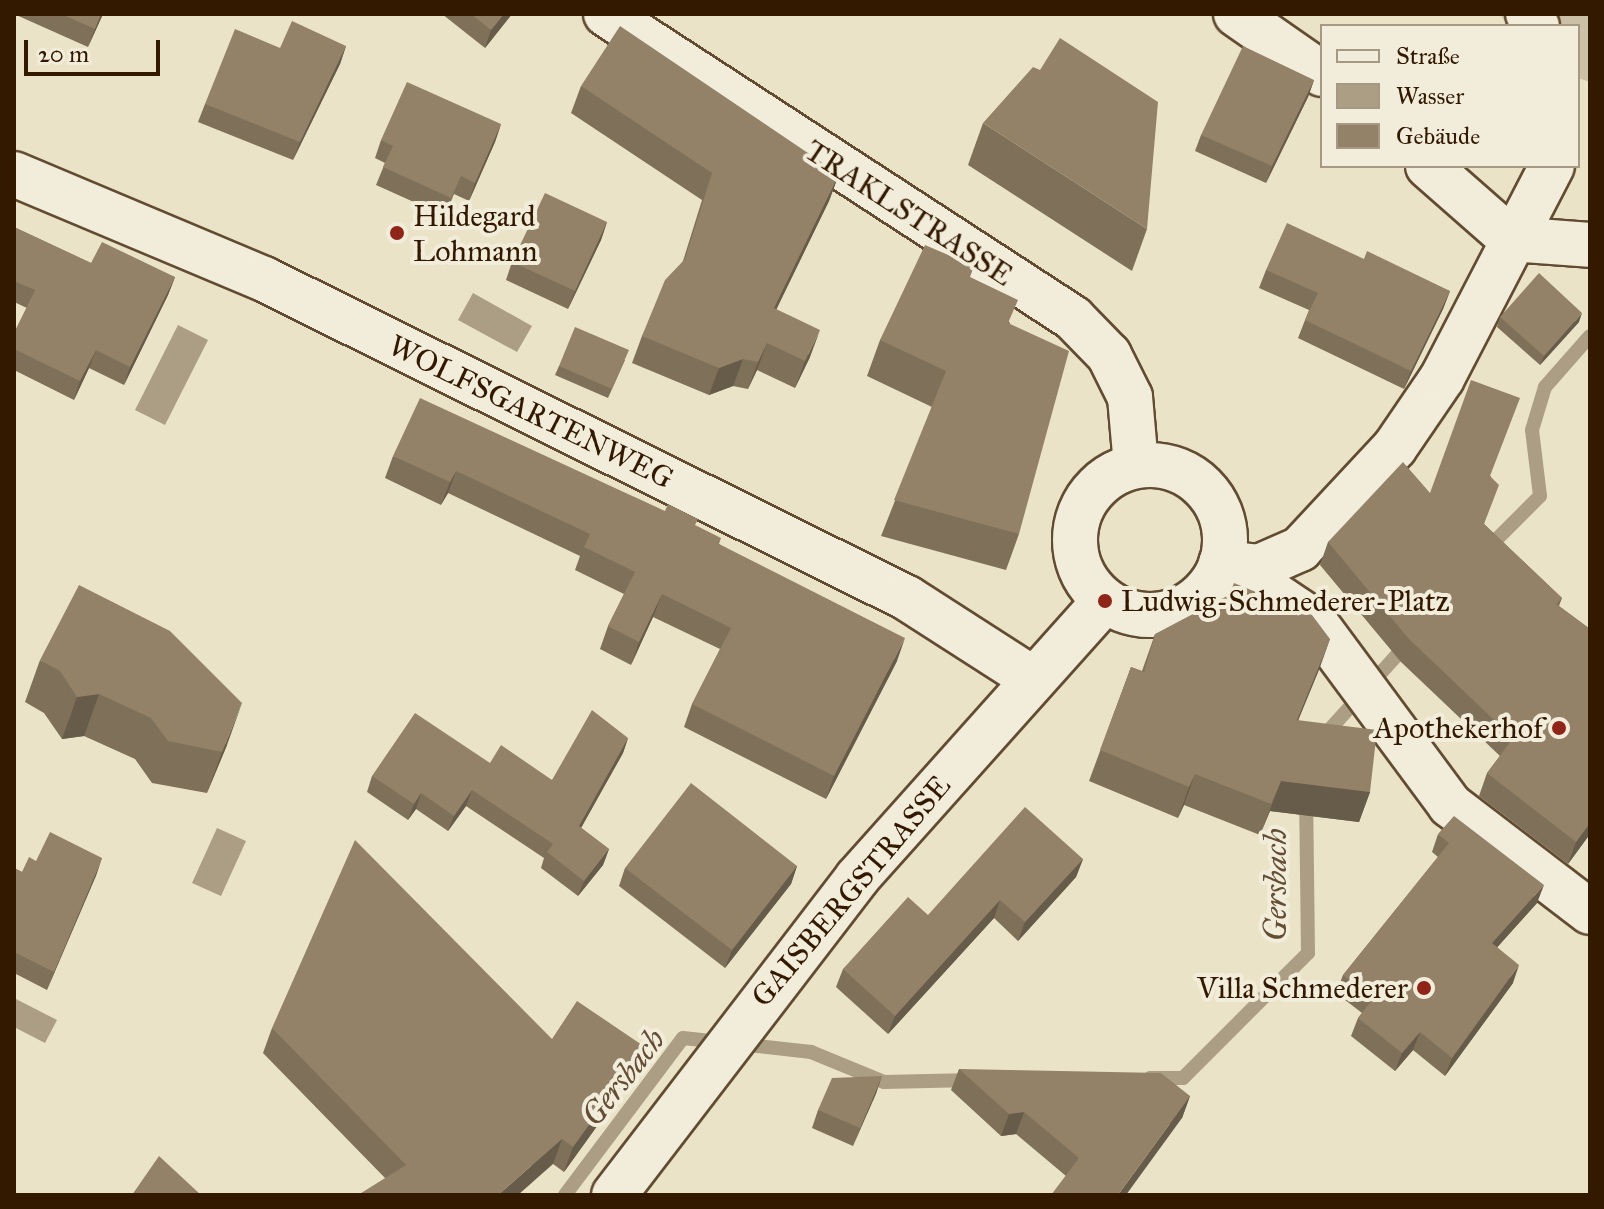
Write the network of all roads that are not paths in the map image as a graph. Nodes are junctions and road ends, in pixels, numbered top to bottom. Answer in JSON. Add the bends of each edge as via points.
{"nodes":[{"id":1,"x":606,"y":14,"type":"edge"},
{"id":2,"x":1236,"y":14,"type":"edge"},
{"id":3,"x":1320,"y":73,"type":"edge"},
{"id":4,"x":1430,"y":168,"type":"edge"},
{"id":5,"x":1551,"y":168,"type":"edge"},
{"id":6,"x":14,"y":174,"type":"edge"},
{"id":7,"x":1511,"y":239,"type":"junction"},
{"id":8,"x":1590,"y":245,"type":"edge"},
{"id":9,"x":1136,"y":466,"type":"junction"},
{"id":10,"x":1216,"y":573,"type":"junction"},
{"id":11,"x":1105,"y":601,"type":"junction"},
{"id":12,"x":1033,"y":679,"type":"junction"},
{"id":13,"x":1590,"y":912,"type":"edge"},
{"id":14,"x":614,"y":1195,"type":"edge"}],
"edges":[{"from":1,"to":9,"type":"street","name":"TRAKLSTRASSE","via":[[1073,318],[1109,355],[1130,397]]},
{"from":2,"to":3,"type":"street"},
{"from":4,"to":7,"type":"street"},
{"from":5,"to":7,"type":"street"},
{"from":6,"to":12,"type":"street","name":"WOLFSGARTENWEG","via":[[277,285],[907,598]]},
{"from":7,"to":8,"type":"street"},
{"from":7,"to":10,"type":"street","via":[[1428,402],[1365,480],[1287,557]]},
{"from":9,"to":10,"type":"street","via":[[1179,470],[1205,491],[1222,519]]},
{"from":9,"to":11,"type":"street","via":[[1093,491],[1079,512],[1077,561]]},
{"from":10,"to":11,"type":"street","via":[[1174,611],[1150,615]]},
{"from":10,"to":13,"type":"street","via":[[1266,589],[1294,606],[1343,652],[1361,692],[1450,805]]},
{"from":11,"to":12,"type":"street","name":"GAISBERGSTRASSE"},
{"from":12,"to":14,"type":"street","name":"GAISBERGSTRASSE","via":[[857,878],[706,1067]]}]}
